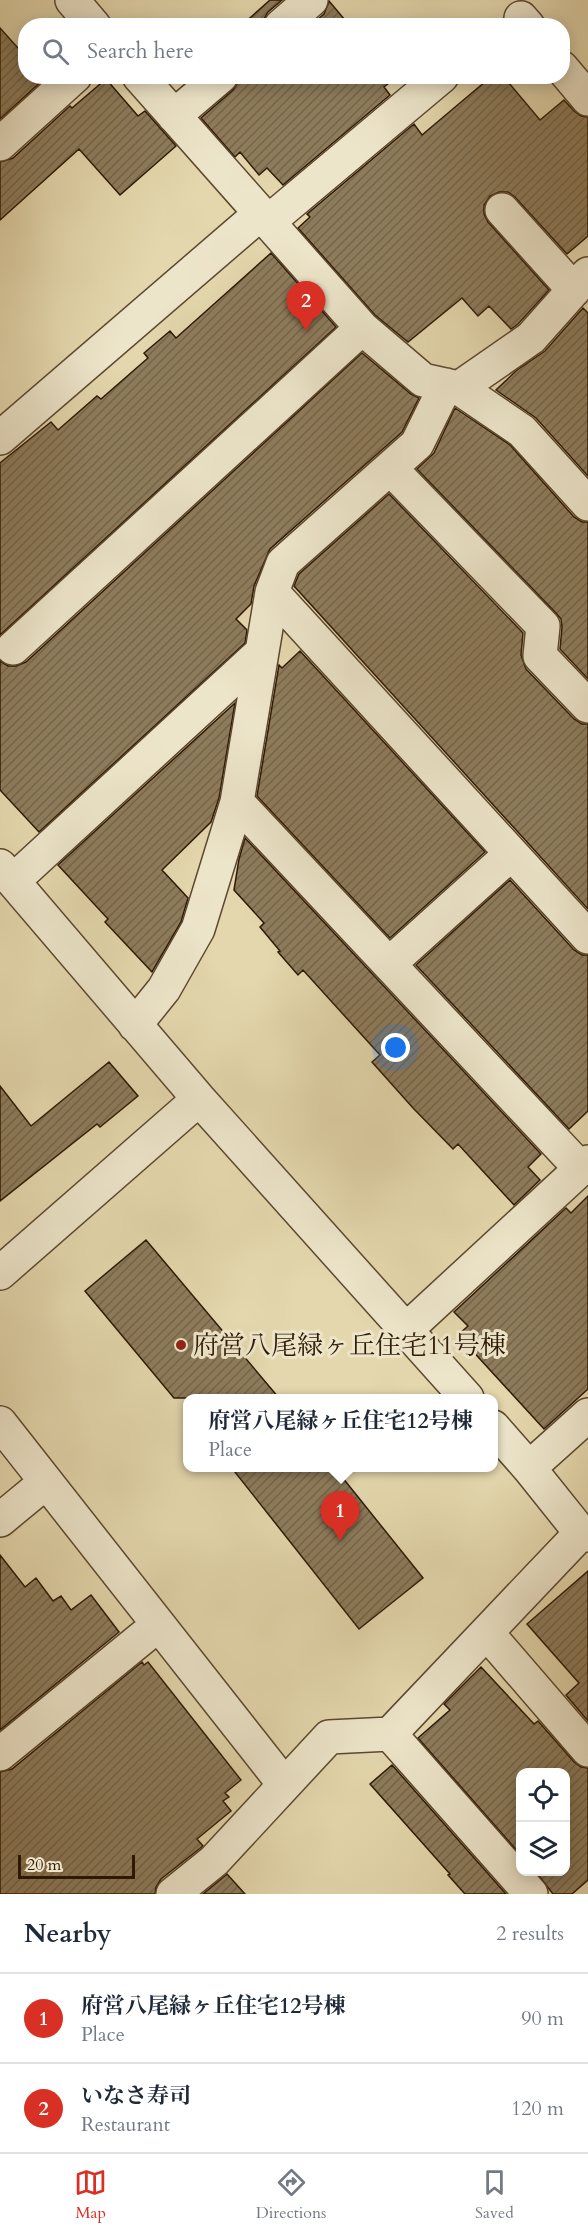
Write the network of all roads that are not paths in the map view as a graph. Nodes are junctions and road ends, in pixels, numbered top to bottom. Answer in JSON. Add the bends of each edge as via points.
{"nodes":[{"id":1,"x":311,"y":0,"type":"edge"},
{"id":2,"x":290,"y":18,"type":"edge"},
{"id":3,"x":570,"y":78,"type":"edge"},
{"id":4,"x":66,"y":84,"type":"edge"},
{"id":5,"x":146,"y":84,"type":"edge"},
{"id":6,"x":212,"y":84,"type":"edge"},
{"id":7,"x":432,"y":84,"type":"edge"},
{"id":8,"x":588,"y":99,"type":"edge"},
{"id":9,"x":174,"y":116,"type":"junction"},
{"id":10,"x":0,"y":144,"type":"edge"},
{"id":11,"x":502,"y":210,"type":"dead end"},
{"id":12,"x":264,"y":218,"type":"junction"},
{"id":13,"x":581,"y":282,"type":"edge"},
{"id":14,"x":362,"y":328,"type":"junction"},
{"id":15,"x":453,"y":386,"type":"junction"},
{"id":16,"x":0,"y":438,"type":"edge"},
{"id":17,"x":390,"y":468,"type":"junction"},
{"id":18,"x":588,"y":504,"type":"edge"},
{"id":19,"x":272,"y":592,"type":"junction"},
{"id":20,"x":13,"y":648,"type":"dead end"},
{"id":21,"x":262,"y":652,"type":"junction"},
{"id":22,"x":588,"y":706,"type":"edge"},
{"id":23,"x":237,"y":802,"type":"junction"},
{"id":24,"x":511,"y":854,"type":"junction"},
{"id":25,"x":6,"y":873,"type":"edge"},
{"id":26,"x":588,"y":938,"type":"edge"},
{"id":27,"x":389,"y":964,"type":"junction"},
{"id":28,"x":135,"y":1025,"type":"junction"},
{"id":29,"x":199,"y":1099,"type":"junction"},
{"id":30,"x":584,"y":1165,"type":"edge"},
{"id":31,"x":0,"y":1273,"type":"edge"},
{"id":32,"x":406,"y":1330,"type":"junction"},
{"id":33,"x":463,"y":1394,"type":"edge"},
{"id":34,"x":588,"y":1415,"type":"edge"},
{"id":35,"x":0,"y":1424,"type":"edge"},
{"id":36,"x":498,"y":1433,"type":"edge"},
{"id":37,"x":529,"y":1468,"type":"junction"},
{"id":38,"x":46,"y":1482,"type":"junction"},
{"id":39,"x":0,"y":1520,"type":"edge"},
{"id":40,"x":584,"y":1534,"type":"edge"},
{"id":41,"x":158,"y":1625,"type":"junction"},
{"id":42,"x":487,"y":1633,"type":"junction"},
{"id":43,"x":390,"y":1734,"type":"junction"},
{"id":44,"x":588,"y":1750,"type":"edge"},
{"id":45,"x":0,"y":1754,"type":"edge"},
{"id":46,"x":284,"y":1784,"type":"junction"},
{"id":47,"x":173,"y":1894,"type":"edge"},
{"id":48,"x":531,"y":1894,"type":"edge"}],
"edges":[{"from":1,"to":2,"type":"street"},
{"from":3,"to":8,"type":"street"},
{"from":4,"to":10,"type":"street"},
{"from":5,"to":9,"type":"street"},
{"from":6,"to":9,"type":"street"},
{"from":7,"to":12,"type":"street"},
{"from":9,"to":12,"type":"street"},
{"from":11,"to":13,"type":"street"},
{"from":12,"to":14,"type":"street"},
{"from":12,"to":16,"type":"street"},
{"from":13,"to":15,"type":"street","via":[[531,338]]},
{"from":14,"to":15,"type":"street","via":[[423,380]]},
{"from":14,"to":20,"type":"street"},
{"from":15,"to":17,"type":"street","via":[[417,444]]},
{"from":15,"to":18,"type":"street","via":[[522,431]]},
{"from":17,"to":19,"type":"street","via":[[283,563]]},
{"from":17,"to":22,"type":"street","via":[[543,626],[540,656]]},
{"from":19,"to":21,"type":"street"},
{"from":19,"to":24,"type":"street"},
{"from":21,"to":23,"type":"street"},
{"from":21,"to":25,"type":"street"},
{"from":23,"to":27,"type":"street"},
{"from":23,"to":28,"type":"street","via":[[198,928],[164,989]]},
{"from":24,"to":26,"type":"street"},
{"from":24,"to":27,"type":"street"},
{"from":25,"to":28,"type":"street"},
{"from":27,"to":30,"type":"street"},
{"from":28,"to":29,"type":"street"},
{"from":29,"to":31,"type":"street"},
{"from":29,"to":32,"type":"street"},
{"from":30,"to":32,"type":"street"},
{"from":32,"to":33,"type":"street"},
{"from":34,"to":37,"type":"street"},
{"from":35,"to":38,"type":"street"},
{"from":36,"to":37,"type":"street"},
{"from":37,"to":40,"type":"street"},
{"from":38,"to":39,"type":"street"},
{"from":38,"to":41,"type":"street"},
{"from":40,"to":42,"type":"street"},
{"from":41,"to":45,"type":"street"},
{"from":41,"to":46,"type":"street"},
{"from":42,"to":43,"type":"street"},
{"from":42,"to":44,"type":"street"},
{"from":43,"to":46,"type":"street","via":[[329,1737]]},
{"from":43,"to":48,"type":"street"},
{"from":46,"to":47,"type":"street","via":[[214,1861]]}]}
